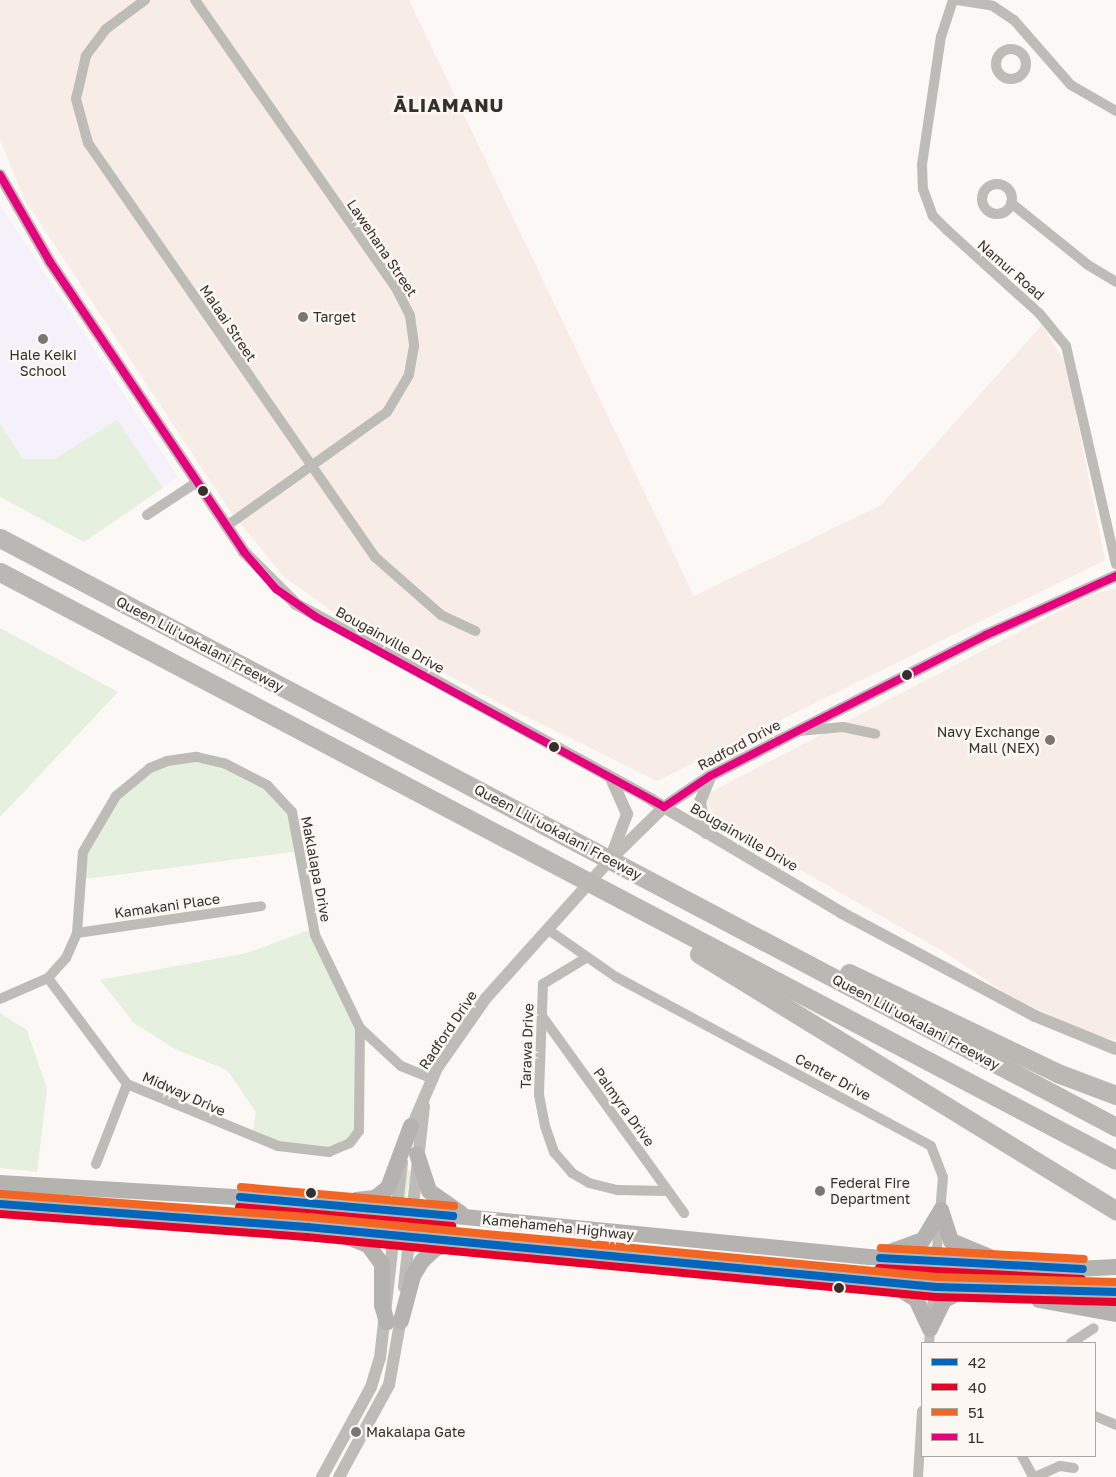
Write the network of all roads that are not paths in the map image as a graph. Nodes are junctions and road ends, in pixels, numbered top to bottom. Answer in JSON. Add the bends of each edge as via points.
{"nodes":[{"id":1,"x":145,"y":0,"type":"edge"},
{"id":2,"x":195,"y":0,"type":"edge"},
{"id":3,"x":953,"y":0,"type":"edge"},
{"id":4,"x":957,"y":0,"type":"edge"},
{"id":5,"x":1034,"y":44,"type":"junction"},
{"id":6,"x":1022,"y":54,"type":"dead end"},
{"id":7,"x":1116,"y":111,"type":"edge"},
{"id":8,"x":0,"y":176,"type":"edge"},
{"id":9,"x":1012,"y":203,"type":"dead end"},
{"id":10,"x":1116,"y":282,"type":"edge"},
{"id":11,"x":310,"y":468,"type":"junction"},
{"id":12,"x":197,"y":482,"type":"junction"},
{"id":13,"x":147,"y":515,"type":"dead end"},
{"id":14,"x":228,"y":525,"type":"junction"},
{"id":15,"x":0,"y":538,"type":"edge"},
{"id":16,"x":1116,"y":564,"type":"edge"},
{"id":17,"x":0,"y":572,"type":"edge"},
{"id":18,"x":1116,"y":576,"type":"edge"},
{"id":19,"x":475,"y":631,"type":"dead end"},
{"id":20,"x":798,"y":732,"type":"junction"},
{"id":21,"x":875,"y":734,"type":"dead end"},
{"id":22,"x":710,"y":776,"type":"junction"},
{"id":23,"x":611,"y":778,"type":"junction"},
{"id":24,"x":664,"y":807,"type":"junction"},
{"id":25,"x":706,"y":833,"type":"junction"},
{"id":26,"x":626,"y":837,"type":"junction"},
{"id":27,"x":640,"y":874,"type":"junction"},
{"id":28,"x":574,"y":877,"type":"junction"},
{"id":29,"x":261,"y":906,"type":"dead end"},
{"id":30,"x":550,"y":932,"type":"junction"},
{"id":31,"x":77,"y":933,"type":"junction"},
{"id":32,"x":586,"y":958,"type":"junction"},
{"id":33,"x":48,"y":978,"type":"junction"},
{"id":34,"x":2,"y":995,"type":"edge"},
{"id":35,"x":542,"y":1016,"type":"junction"},
{"id":36,"x":360,"y":1028,"type":"junction"},
{"id":37,"x":1116,"y":1049,"type":"edge"},
{"id":38,"x":433,"y":1079,"type":"junction"},
{"id":39,"x":127,"y":1084,"type":"junction"},
{"id":40,"x":1116,"y":1095,"type":"edge"},
{"id":41,"x":426,"y":1096,"type":"junction"},
{"id":42,"x":411,"y":1126,"type":"junction"},
{"id":43,"x":1116,"y":1127,"type":"edge"},
{"id":44,"x":329,"y":1152,"type":"joint"},
{"id":45,"x":417,"y":1154,"type":"junction"},
{"id":46,"x":1116,"y":1160,"type":"edge"},
{"id":47,"x":96,"y":1164,"type":"dead end"},
{"id":48,"x":0,"y":1183,"type":"edge"},
{"id":49,"x":667,"y":1191,"type":"junction"},
{"id":50,"x":304,"y":1201,"type":"junction"},
{"id":51,"x":0,"y":1204,"type":"edge"},
{"id":52,"x":941,"y":1210,"type":"junction"},
{"id":53,"x":404,"y":1211,"type":"junction"},
{"id":54,"x":1116,"y":1211,"type":"edge"},
{"id":55,"x":684,"y":1213,"type":"dead end"},
{"id":56,"x":472,"y":1218,"type":"junction"},
{"id":57,"x":307,"y":1227,"type":"junction"},
{"id":58,"x":402,"y":1237,"type":"junction"},
{"id":59,"x":461,"y":1242,"type":"junction"},
{"id":60,"x":869,"y":1257,"type":"junction"},
{"id":61,"x":939,"y":1261,"type":"junction"},
{"id":62,"x":1014,"y":1265,"type":"junction"},
{"id":63,"x":1116,"y":1267,"type":"edge"},
{"id":64,"x":870,"y":1280,"type":"junction"},
{"id":65,"x":936,"y":1287,"type":"junction"},
{"id":66,"x":966,"y":1290,"type":"junction"},
{"id":67,"x":987,"y":1291,"type":"junction"},
{"id":68,"x":1116,"y":1292,"type":"edge"},
{"id":69,"x":1116,"y":1314,"type":"edge"},
{"id":70,"x":394,"y":1321,"type":"junction"},
{"id":71,"x":1094,"y":1328,"type":"dead end"},
{"id":72,"x":929,"y":1336,"type":"edge"},
{"id":73,"x":1073,"y":1342,"type":"edge"},
{"id":74,"x":1096,"y":1416,"type":"edge"},
{"id":75,"x":1116,"y":1425,"type":"edge"},
{"id":76,"x":921,"y":1428,"type":"edge"},
{"id":77,"x":1023,"y":1457,"type":"edge"},
{"id":78,"x":1074,"y":1468,"type":"dead end"},
{"id":79,"x":322,"y":1477,"type":"edge"},
{"id":80,"x":339,"y":1477,"type":"edge"},
{"id":81,"x":918,"y":1477,"type":"edge"},
{"id":82,"x":1034,"y":1477,"type":"edge"}],
"edges":[{"from":1,"to":11,"type":"street","name":"Malaai Street","via":[[106,29],[86,56],[76,90],[82,131]]},
{"from":2,"to":11,"type":"street","name":"Lawehana Street","via":[[397,290],[410,316],[413,360],[396,401],[376,422]]},
{"from":3,"to":16,"type":"street","name":"Namur Road","via":[[941,36],[922,164],[922,188],[940,223],[1039,313],[1066,346]]},
{"from":4,"to":5,"type":"street","via":[[993,6],[1014,20]]},
{"from":5,"to":6,"type":"street"},
{"from":5,"to":7,"type":"street","via":[[1071,86]]},
{"from":8,"to":12,"type":"street","name":"Bougainville Drive","via":[[26,224]]},
{"from":9,"to":10,"type":"street","via":[[1088,265]]},
{"from":11,"to":14,"type":"street","name":"Lawehana Street"},
{"from":11,"to":19,"type":"street","name":"Malaai Street","via":[[375,557],[406,588],[441,615]]},
{"from":12,"to":13,"type":"street"},
{"from":12,"to":14,"type":"street","name":"Bougainville Drive"},
{"from":14,"to":23,"type":"street","name":"Bougainville Drive","via":[[244,552],[296,604]]},
{"from":15,"to":27,"type":"highway","name":"Queen Liliʻuokalani Freeway"},
{"from":17,"to":28,"type":"highway","name":"Queen Liliʻuokalani Freeway"},
{"from":18,"to":20,"type":"street","name":"Radford Drive","via":[[986,635]]},
{"from":20,"to":21,"type":"street","via":[[844,728]]},
{"from":20,"to":22,"type":"street","name":"Radford Drive"},
{"from":22,"to":24,"type":"street","name":"Radford Drive"},
{"from":22,"to":25,"type":"street","via":[[700,802]]},
{"from":23,"to":24,"type":"street","name":"Bougainville Drive"},
{"from":23,"to":26,"type":"street","via":[[625,803]]},
{"from":24,"to":25,"type":"street","name":"Bougainville Drive"},
{"from":24,"to":26,"type":"street","name":"Radford Drive"},
{"from":25,"to":37,"type":"street","name":"Bougainville Drive","via":[[842,913],[1035,1016]]},
{"from":26,"to":30,"type":"street","name":"Radford Drive"},
{"from":27,"to":40,"type":"highway","via":[[1060,1074]]},
{"from":27,"to":43,"type":"highway","name":"Queen Liliʻuokalani Freeway"},
{"from":28,"to":46,"type":"highway","name":"Queen Liliʻuokalani Freeway"},
{"from":28,"to":54,"type":"highway"},
{"from":29,"to":31,"type":"street","name":"Kamakani Place"},
{"from":30,"to":32,"type":"street","name":"Center Drive"},
{"from":30,"to":38,"type":"street","name":"Radford Drive","via":[[486,998]]},
{"from":31,"to":33,"type":"street","name":"Maklalapa Drive","via":[[66,958]]},
{"from":31,"to":36,"type":"street","name":"Maklalapa Drive","via":[[83,852],[116,796],[158,764],[184,758],[211,758],[267,785],[292,812],[315,935]]},
{"from":32,"to":35,"type":"street","name":"Tarawa Drive","via":[[546,979]]},
{"from":32,"to":52,"type":"street","name":"Center Drive","via":[[931,1146],[943,1177]]},
{"from":33,"to":34,"type":"street","name":"Maklalapa Drive"},
{"from":33,"to":39,"type":"street","name":"Midway Drive"},
{"from":35,"to":49,"type":"street","name":"Palmyra Drive"},
{"from":35,"to":49,"type":"street","name":"Tarawa Drive","via":[[538,1095],[554,1152],[572,1173],[589,1182],[618,1190]]},
{"from":36,"to":38,"type":"street","via":[[401,1066]]},
{"from":36,"to":44,"type":"street","name":"Maklalapa Drive","via":[[360,1127],[350,1143]]},
{"from":38,"to":41,"type":"street","name":"Radford Drive"},
{"from":39,"to":44,"type":"street","name":"Midway Drive","via":[[252,1138]]},
{"from":39,"to":47,"type":"street"},
{"from":41,"to":42,"type":"street","name":"Radford Drive"},
{"from":41,"to":45,"type":"street","name":"Radford Drive"},
{"from":42,"to":50,"type":"main road","via":[[390,1184],[380,1195],[366,1200]]},
{"from":42,"to":53,"type":"street","name":"Radford Drive"},
{"from":45,"to":53,"type":"street","name":"Radford Drive"},
{"from":45,"to":56,"type":"main road","via":[[423,1180],[433,1196]]},
{"from":48,"to":50,"type":"main road","name":"Kamehameha Highway"},
{"from":49,"to":55,"type":"street","name":"Palmyra Drive"},
{"from":50,"to":53,"type":"main road","name":"Kamehameha Highway"},
{"from":51,"to":57,"type":"main road","name":"Kamehameha Highway"},
{"from":52,"to":60,"type":"main road","via":[[923,1240]]},
{"from":52,"to":61,"type":"street","name":"Center Drive"},
{"from":52,"to":62,"type":"main road","via":[[951,1241]]},
{"from":53,"to":56,"type":"main road","name":"Kamehameha Highway"},
{"from":53,"to":58,"type":"street","name":"Radford Drive"},
{"from":56,"to":60,"type":"main road","name":"Kamehameha Highway"},
{"from":57,"to":58,"type":"main road","name":"Kamehameha Highway"},
{"from":57,"to":70,"type":"main road","via":[[358,1239],[376,1254],[384,1274],[382,1305]]},
{"from":58,"to":59,"type":"main road","name":"Kamehameha Highway"},
{"from":58,"to":70,"type":"street","name":"Radford Drive"},
{"from":59,"to":64,"type":"main road","name":"Kamehameha Highway"},
{"from":59,"to":70,"type":"main road","via":[[436,1248],[422,1261],[413,1276],[408,1306]]},
{"from":60,"to":61,"type":"main road","name":"Kamehameha Highway"},
{"from":61,"to":62,"type":"main road","name":"Kamehameha Highway"},
{"from":61,"to":65,"type":"street","name":"Center Drive"},
{"from":62,"to":63,"type":"main road","name":"Kamehameha Highway"},
{"from":64,"to":65,"type":"main road","name":"Kamehameha Highway"},
{"from":64,"to":72,"type":"main road","via":[[906,1289],[926,1315]]},
{"from":65,"to":66,"type":"main road","name":"Kamehameha Highway"},
{"from":65,"to":72,"type":"street","name":"Center Drive"},
{"from":66,"to":67,"type":"main road","name":"Kamehameha Highway"},
{"from":66,"to":72,"type":"main road","via":[[944,1300]]},
{"from":67,"to":68,"type":"main road","name":"Kamehameha Highway"},
{"from":67,"to":69,"type":"main road"},
{"from":70,"to":79,"type":"street","name":"Radford Drive","via":[[371,1387]]},
{"from":70,"to":80,"type":"street","name":"Radford Drive","via":[[389,1385]]},
{"from":71,"to":73,"type":"street"},
{"from":74,"to":75,"type":"street"},
{"from":76,"to":81,"type":"street"},
{"from":77,"to":82,"type":"street"},
{"from":78,"to":82,"type":"street","via":[[1060,1466]]}]}
